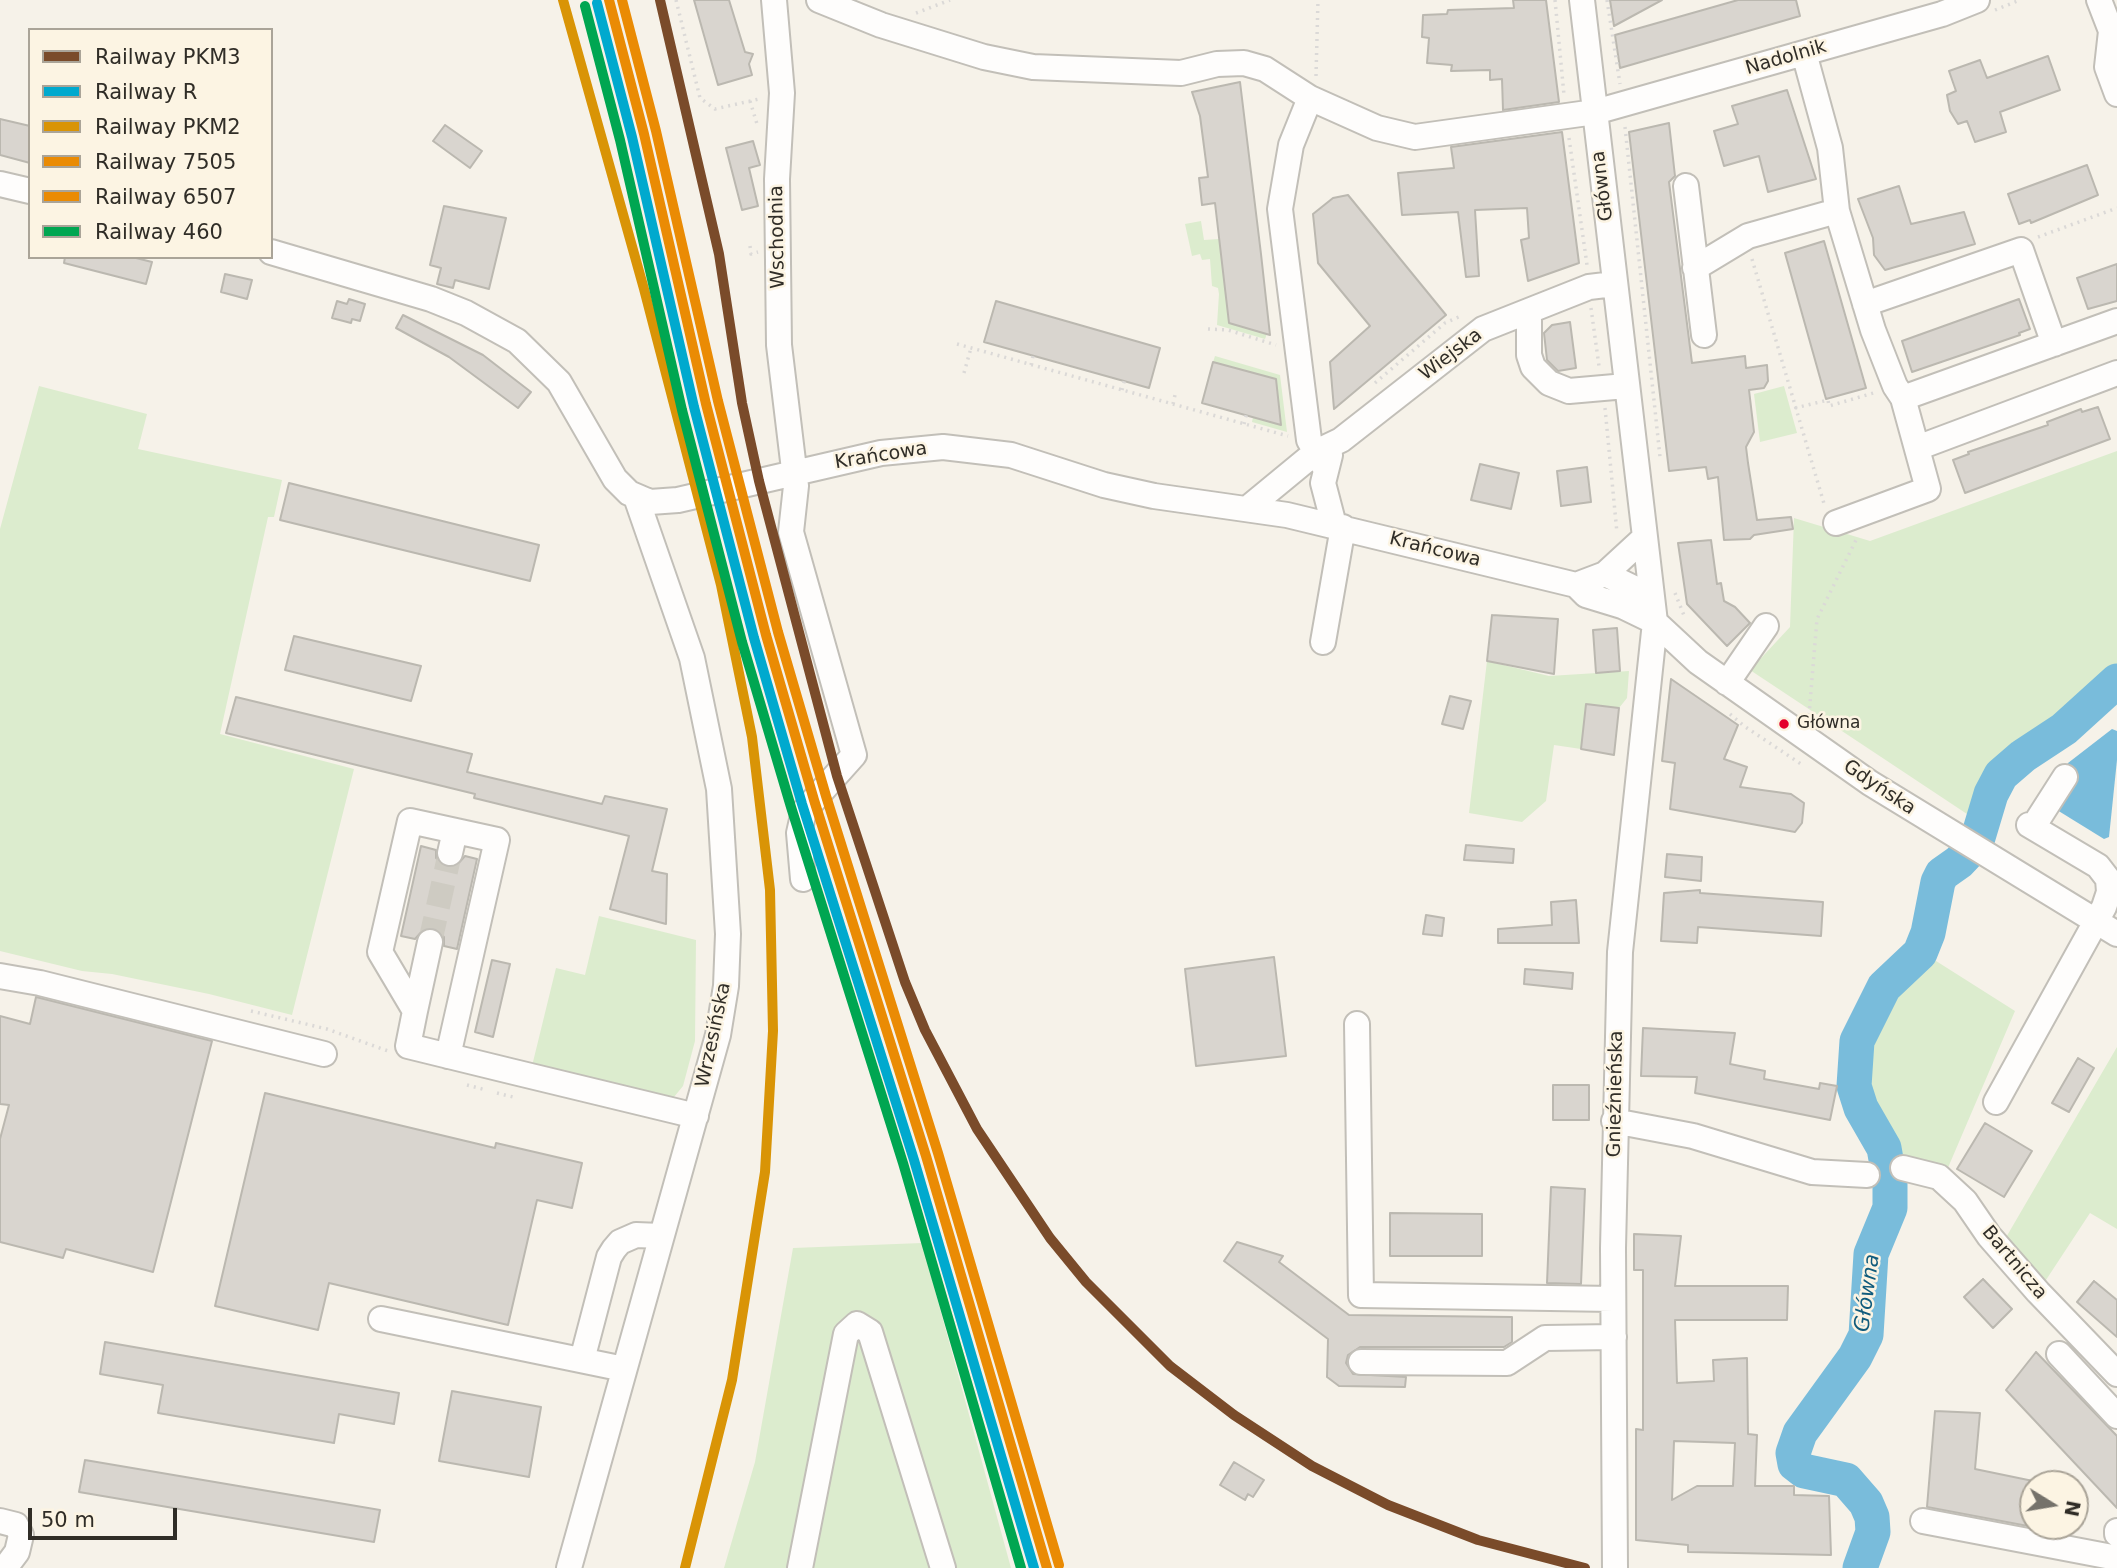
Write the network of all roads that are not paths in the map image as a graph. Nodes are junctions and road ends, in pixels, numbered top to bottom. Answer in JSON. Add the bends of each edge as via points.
{"nodes":[{"id":1,"x":774,"y":0,"type":"edge"},
{"id":2,"x":819,"y":0,"type":"edge"},
{"id":3,"x":1581,"y":0,"type":"edge"},
{"id":4,"x":1977,"y":0,"type":"edge"},
{"id":5,"x":2099,"y":0,"type":"edge"},
{"id":6,"x":1938,"y":7,"type":"edge"},
{"id":7,"x":1804,"y":53,"type":"junction"},
{"id":8,"x":2117,"y":94,"type":"edge"},
{"id":9,"x":1310,"y":98,"type":"junction"},
{"id":10,"x":1595,"y":112,"type":"junction"},
{"id":11,"x":0,"y":184,"type":"edge"},
{"id":12,"x":1686,"y":186,"type":"dead end"},
{"id":13,"x":28,"y":191,"type":"edge"},
{"id":14,"x":1837,"y":211,"type":"junction"},
{"id":15,"x":273,"y":253,"type":"edge"},
{"id":16,"x":1695,"y":268,"type":"junction"},
{"id":17,"x":1614,"y":284,"type":"junction"},
{"id":18,"x":1865,"y":304,"type":"junction"},
{"id":19,"x":1529,"y":311,"type":"junction"},
{"id":20,"x":2117,"y":321,"type":"edge"},
{"id":21,"x":1704,"y":335,"type":"dead end"},
{"id":22,"x":2054,"y":344,"type":"junction"},
{"id":23,"x":2117,"y":373,"type":"edge"},
{"id":24,"x":1626,"y":386,"type":"junction"},
{"id":25,"x":1899,"y":392,"type":"junction"},
{"id":26,"x":1917,"y":448,"type":"junction"},
{"id":27,"x":1313,"y":453,"type":"junction"},
{"id":28,"x":795,"y":472,"type":"junction"},
{"id":29,"x":636,"y":497,"type":"junction"},
{"id":30,"x":1248,"y":508,"type":"junction"},
{"id":31,"x":1845,"y":520,"type":"road end"},
{"id":32,"x":1338,"y":526,"type":"junction"},
{"id":33,"x":1643,"y":539,"type":"junction"},
{"id":34,"x":1605,"y":574,"type":"junction"},
{"id":35,"x":1576,"y":585,"type":"junction"},
{"id":36,"x":1655,"y":622,"type":"junction"},
{"id":37,"x":1766,"y":626,"type":"dead end"},
{"id":38,"x":1323,"y":642,"type":"dead end"},
{"id":39,"x":1727,"y":683,"type":"junction"},
{"id":40,"x":2065,"y":777,"type":"dead end"},
{"id":41,"x":803,"y":879,"type":"dead end"},
{"id":42,"x":2096,"y":921,"type":"junction"},
{"id":43,"x":2117,"y":934,"type":"edge"},
{"id":44,"x":430,"y":942,"type":"tunnel mouth"},
{"id":45,"x":0,"y":976,"type":"edge"},
{"id":46,"x":415,"y":1011,"type":"junction"},
{"id":47,"x":1357,"y":1024,"type":"dead end"},
{"id":48,"x":324,"y":1054,"type":"dead end"},
{"id":49,"x":448,"y":1056,"type":"junction"},
{"id":50,"x":1996,"y":1102,"type":"dead end"},
{"id":51,"x":696,"y":1116,"type":"junction"},
{"id":52,"x":1614,"y":1121,"type":"junction"},
{"id":53,"x":1903,"y":1168,"type":"dead end"},
{"id":54,"x":1867,"y":1175,"type":"dead end"},
{"id":55,"x":661,"y":1236,"type":"junction"},
{"id":56,"x":1613,"y":1299,"type":"junction"},
{"id":57,"x":381,"y":1319,"type":"dead end"},
{"id":58,"x":1614,"y":1337,"type":"junction"},
{"id":59,"x":2059,"y":1354,"type":"dead end"},
{"id":60,"x":582,"y":1360,"type":"junction"},
{"id":61,"x":1361,"y":1362,"type":"dead end"},
{"id":62,"x":624,"y":1369,"type":"junction"},
{"id":63,"x":2117,"y":1374,"type":"edge"},
{"id":64,"x":2117,"y":1416,"type":"edge"},
{"id":65,"x":0,"y":1521,"type":"edge"},
{"id":66,"x":1923,"y":1521,"type":"dead end"},
{"id":67,"x":2117,"y":1558,"type":"edge"},
{"id":68,"x":3,"y":1568,"type":"edge"},
{"id":69,"x":569,"y":1568,"type":"edge"},
{"id":70,"x":800,"y":1568,"type":"edge"},
{"id":71,"x":943,"y":1568,"type":"edge"},
{"id":72,"x":1615,"y":1568,"type":"edge"}],
"edges":[{"from":1,"to":28,"type":"street","name":"Wschodnia","via":[[782,93],[777,179],[779,345]]},
{"from":2,"to":9,"type":"street","name":"Nadolnik","via":[[881,25],[1020,65],[1181,73],[1244,63],[1265,69]]},
{"from":3,"to":10,"type":"street","name":"Główna"},
{"from":4,"to":6,"type":"street","name":"Nadolnik"},
{"from":5,"to":8,"type":"street","via":[[2111,31],[2108,68]]},
{"from":6,"to":7,"type":"street","name":"Nadolnik"},
{"from":7,"to":10,"type":"street","name":"Nadolnik"},
{"from":7,"to":14,"type":"street","via":[[1830,148]]},
{"from":9,"to":10,"type":"street","name":"Nadolnik","via":[[1377,128],[1415,136]]},
{"from":9,"to":27,"type":"street","via":[[1291,145],[1280,209]]},
{"from":10,"to":17,"type":"street","name":"Główna"},
{"from":11,"to":13,"type":"street"},
{"from":12,"to":16,"type":"street"},
{"from":14,"to":16,"type":"street","via":[[1746,237]]},
{"from":14,"to":18,"type":"street"},
{"from":15,"to":29,"type":"street","via":[[430,299],[517,341],[559,382],[608,469],[624,490]]},
{"from":16,"to":21,"type":"street"},
{"from":17,"to":19,"type":"street","name":"Wiejska","via":[[1589,288]]},
{"from":17,"to":24,"type":"street","name":"Główna"},
{"from":18,"to":22,"type":"street","via":[[2021,250]]},
{"from":18,"to":25,"type":"street"},
{"from":19,"to":24,"type":"street","via":[[1529,355],[1533,367],[1549,383],[1569,391]]},
{"from":19,"to":27,"type":"street","name":"Wiejska","via":[[1483,329],[1341,440]]},
{"from":20,"to":22,"type":"street"},
{"from":22,"to":25,"type":"street"},
{"from":23,"to":26,"type":"street"},
{"from":24,"to":33,"type":"street","name":"Główna"},
{"from":25,"to":26,"type":"street"},
{"from":26,"to":31,"type":"street","via":[[1928,489]]},
{"from":27,"to":30,"type":"street","name":"Wiejska"},
{"from":27,"to":32,"type":"street"},
{"from":28,"to":29,"type":"street","name":"Krańcowa","via":[[663,503]]},
{"from":28,"to":30,"type":"street","name":"Krańcowa","via":[[908,449],[976,449],[1154,496]]},
{"from":28,"to":41,"type":"street","name":"Wschodnia","via":[[791,532],[854,755],[803,811],[799,833]]},
{"from":29,"to":51,"type":"street","name":"Wrzesińska","via":[[692,658],[719,789],[728,934],[726,986]]},
{"from":30,"to":32,"type":"street","name":"Krańcowa"},
{"from":32,"to":35,"type":"street","name":"Krańcowa"},
{"from":32,"to":38,"type":"street"},
{"from":33,"to":34,"type":"street"},
{"from":33,"to":36,"type":"street","name":"Główna"},
{"from":34,"to":35,"type":"street"},
{"from":34,"to":36,"type":"street","via":[[1636,589]]},
{"from":35,"to":36,"type":"street","name":"Krańcowa","via":[[1586,595]]},
{"from":36,"to":39,"type":"street","name":"Gdyńska"},
{"from":36,"to":52,"type":"street","name":"Gnieźnieńska","via":[[1620,952]]},
{"from":37,"to":39,"type":"street"},
{"from":39,"to":42,"type":"street","name":"Gdyńska","via":[[1853,771]]},
{"from":40,"to":42,"type":"street","via":[[2031,826],[2104,872],[2109,892]]},
{"from":42,"to":43,"type":"street","name":"Gdyńska"},
{"from":42,"to":50,"type":"street"},
{"from":44,"to":46,"type":"street"},
{"from":45,"to":48,"type":"street"},
{"from":46,"to":49,"type":"street","via":[[408,1046]]},
{"from":46,"to":49,"type":"street","via":[[380,952],[410,821],[453,842],[497,840]]},
{"from":47,"to":56,"type":"street","via":[[1361,1295]]},
{"from":49,"to":51,"type":"street"},
{"from":51,"to":55,"type":"street","name":"Wrzesińska"},
{"from":52,"to":54,"type":"street","via":[[1693,1136],[1812,1172]]},
{"from":52,"to":56,"type":"street","name":"Gnieźnieńska"},
{"from":53,"to":63,"type":"street","name":"Bartnicza","via":[[1939,1177],[1965,1201],[2038,1292]]},
{"from":55,"to":60,"type":"street","via":[[636,1235],[620,1242],[608,1257]]},
{"from":55,"to":62,"type":"street","name":"Wrzesińska"},
{"from":56,"to":58,"type":"street","name":"Gnieźnieńska"},
{"from":57,"to":60,"type":"street"},
{"from":58,"to":61,"type":"street","via":[[1545,1338],[1507,1363]]},
{"from":58,"to":72,"type":"street","name":"Gnieźnieńska"},
{"from":59,"to":64,"type":"street"},
{"from":60,"to":62,"type":"street"},
{"from":62,"to":69,"type":"street","name":"Wrzesińska"},
{"from":65,"to":68,"type":"street","via":[[16,1525],[21,1535],[16,1552]]},
{"from":66,"to":67,"type":"street"},
{"from":70,"to":71,"type":"street","via":[[846,1334],[856,1324],[870,1332]]}]}
